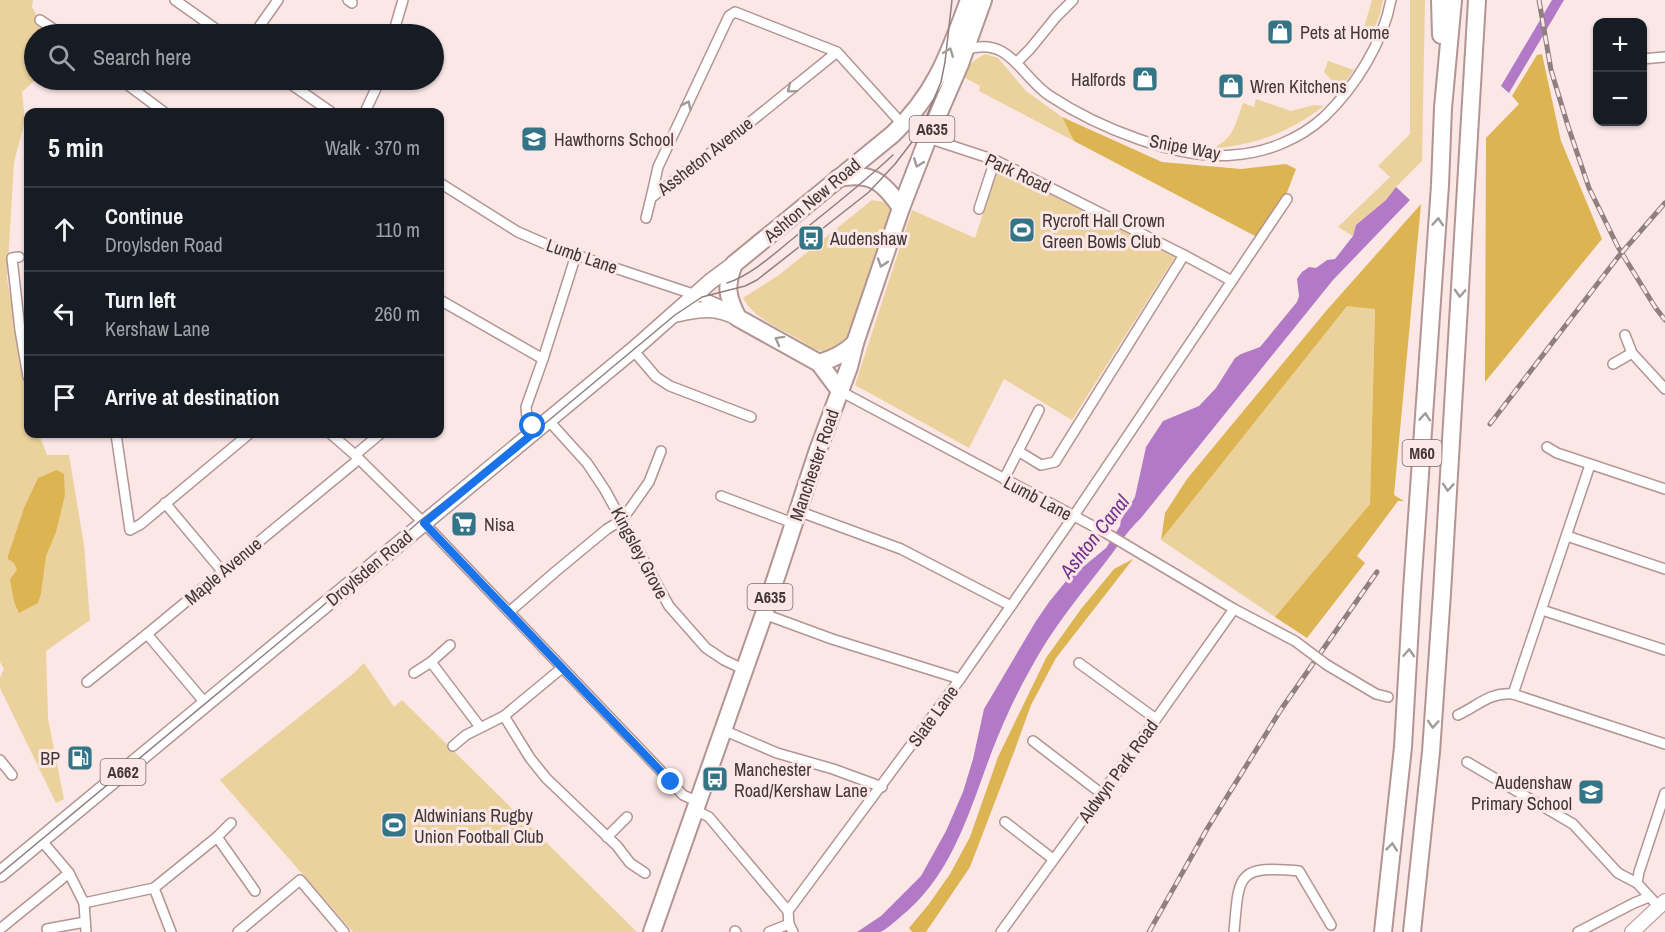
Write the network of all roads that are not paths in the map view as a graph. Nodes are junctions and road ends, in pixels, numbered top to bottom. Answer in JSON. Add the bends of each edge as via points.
{"nodes":[{"id":1,"x":175,"y":0,"type":"edge"},
{"id":2,"x":403,"y":0,"type":"edge"},
{"id":3,"x":969,"y":0,"type":"edge"},
{"id":4,"x":983,"y":0,"type":"edge"},
{"id":5,"x":1073,"y":0,"type":"edge"},
{"id":6,"x":1391,"y":0,"type":"edge"},
{"id":7,"x":1440,"y":0,"type":"edge"},
{"id":8,"x":1453,"y":0,"type":"edge"},
{"id":9,"x":1477,"y":0,"type":"edge"},
{"id":10,"x":1488,"y":0,"type":"edge"},
{"id":11,"x":275,"y":1,"type":"edge"},
{"id":12,"x":40,"y":20,"type":"dead end"},
{"id":13,"x":46,"y":24,"type":"edge"},
{"id":14,"x":209,"y":24,"type":"edge"},
{"id":15,"x":260,"y":24,"type":"edge"},
{"id":16,"x":396,"y":24,"type":"edge"},
{"id":17,"x":964,"y":50,"type":"junction"},
{"id":18,"x":837,"y":52,"type":"junction"},
{"id":19,"x":1665,"y":57,"type":"edge"},
{"id":20,"x":1647,"y":59,"type":"edge"},
{"id":21,"x":1017,"y":63,"type":"junction"},
{"id":22,"x":134,"y":90,"type":"edge"},
{"id":23,"x":298,"y":90,"type":"edge"},
{"id":24,"x":375,"y":90,"type":"edge"},
{"id":25,"x":159,"y":108,"type":"edge"},
{"id":26,"x":322,"y":108,"type":"edge"},
{"id":27,"x":367,"y":108,"type":"edge"},
{"id":28,"x":1443,"y":108,"type":"junction"},
{"id":29,"x":903,"y":124,"type":"junction"},
{"id":30,"x":928,"y":138,"type":"junction"},
{"id":31,"x":1467,"y":150,"type":"junction"},
{"id":32,"x":995,"y":160,"type":"junction"},
{"id":33,"x":838,"y":178,"type":"junction"},
{"id":34,"x":444,"y":186,"type":"edge"},
{"id":35,"x":651,"y":198,"type":"junction"},
{"id":36,"x":1287,"y":199,"type":"dead end"},
{"id":37,"x":901,"y":208,"type":"junction"},
{"id":38,"x":979,"y":209,"type":"dead end"},
{"id":39,"x":646,"y":218,"type":"dead end"},
{"id":40,"x":576,"y":255,"type":"junction"},
{"id":41,"x":1184,"y":255,"type":"junction"},
{"id":42,"x":19,"y":257,"type":"dead end"},
{"id":43,"x":734,"y":264,"type":"junction"},
{"id":44,"x":1232,"y":281,"type":"junction"},
{"id":45,"x":697,"y":295,"type":"junction"},
{"id":46,"x":444,"y":302,"type":"edge"},
{"id":47,"x":675,"y":315,"type":"junction"},
{"id":48,"x":734,"y":316,"type":"junction"},
{"id":49,"x":24,"y":330,"type":"edge"},
{"id":50,"x":1625,"y":335,"type":"dead end"},
{"id":51,"x":855,"y":343,"type":"junction"},
{"id":52,"x":633,"y":350,"type":"junction"},
{"id":53,"x":1632,"y":353,"type":"junction"},
{"id":54,"x":543,"y":359,"type":"junction"},
{"id":55,"x":819,"y":363,"type":"junction"},
{"id":56,"x":1613,"y":364,"type":"dead end"},
{"id":57,"x":1665,"y":389,"type":"edge"},
{"id":58,"x":840,"y":391,"type":"junction"},
{"id":59,"x":1039,"y":410,"type":"dead end"},
{"id":60,"x":751,"y":417,"type":"dead end"},
{"id":61,"x":549,"y":421,"type":"junction"},
{"id":62,"x":536,"y":431,"type":"junction"},
{"id":63,"x":117,"y":438,"type":"edge"},
{"id":64,"x":244,"y":438,"type":"edge"},
{"id":65,"x":336,"y":438,"type":"edge"},
{"id":66,"x":376,"y":438,"type":"edge"},
{"id":67,"x":1547,"y":447,"type":"dead end"},
{"id":68,"x":661,"y":451,"type":"dead end"},
{"id":69,"x":1018,"y":451,"type":"junction"},
{"id":70,"x":357,"y":457,"type":"junction"},
{"id":71,"x":1590,"y":465,"type":"junction"},
{"id":72,"x":1004,"y":479,"type":"junction"},
{"id":73,"x":1665,"y":489,"type":"edge"},
{"id":74,"x":721,"y":496,"type":"dead end"},
{"id":75,"x":165,"y":503,"type":"junction"},
{"id":76,"x":796,"y":517,"type":"junction"},
{"id":77,"x":1073,"y":517,"type":"junction"},
{"id":78,"x":622,"y":520,"type":"junction"},
{"id":79,"x":424,"y":523,"type":"junction"},
{"id":80,"x":1567,"y":536,"type":"junction"},
{"id":81,"x":1665,"y":569,"type":"edge"},
{"id":82,"x":222,"y":571,"type":"junction"},
{"id":83,"x":1011,"y":606,"type":"junction"},
{"id":84,"x":1234,"y":609,"type":"junction"},
{"id":85,"x":1542,"y":610,"type":"junction"},
{"id":86,"x":509,"y":612,"type":"junction"},
{"id":87,"x":764,"y":614,"type":"junction"},
{"id":88,"x":147,"y":634,"type":"junction"},
{"id":89,"x":450,"y":645,"type":"dead end"},
{"id":90,"x":1665,"y":650,"type":"edge"},
{"id":91,"x":431,"y":662,"type":"junction"},
{"id":92,"x":1079,"y":663,"type":"dead end"},
{"id":93,"x":562,"y":668,"type":"junction"},
{"id":94,"x":745,"y":669,"type":"junction"},
{"id":95,"x":414,"y":673,"type":"dead end"},
{"id":96,"x":960,"y":679,"type":"junction"},
{"id":97,"x":87,"y":682,"type":"dead end"},
{"id":98,"x":1513,"y":694,"type":"junction"},
{"id":99,"x":1388,"y":697,"type":"dead end"},
{"id":100,"x":206,"y":704,"type":"junction"},
{"id":101,"x":1458,"y":715,"type":"dead end"},
{"id":102,"x":504,"y":716,"type":"junction"},
{"id":103,"x":1156,"y":719,"type":"junction"},
{"id":104,"x":480,"y":727,"type":"junction"},
{"id":105,"x":723,"y":730,"type":"junction"},
{"id":106,"x":1033,"y":741,"type":"dead end"},
{"id":107,"x":1665,"y":744,"type":"edge"},
{"id":108,"x":453,"y":746,"type":"dead end"},
{"id":109,"x":0,"y":760,"type":"edge"},
{"id":110,"x":1467,"y":762,"type":"dead end"},
{"id":111,"x":12,"y":775,"type":"dead end"},
{"id":112,"x":882,"y":787,"type":"junction"},
{"id":113,"x":1665,"y":793,"type":"edge"},
{"id":114,"x":1102,"y":794,"type":"junction"},
{"id":115,"x":697,"y":806,"type":"junction"},
{"id":116,"x":627,"y":817,"type":"dead end"},
{"id":117,"x":1005,"y":822,"type":"dead end"},
{"id":118,"x":231,"y":823,"type":"dead end"},
{"id":119,"x":216,"y":837,"type":"junction"},
{"id":120,"x":608,"y":837,"type":"junction"},
{"id":121,"x":41,"y":840,"type":"junction"},
{"id":122,"x":1053,"y":859,"type":"junction"},
{"id":123,"x":0,"y":863,"type":"edge"},
{"id":124,"x":69,"y":873,"type":"junction"},
{"id":125,"x":645,"y":873,"type":"dead end"},
{"id":126,"x":0,"y":874,"type":"edge"},
{"id":127,"x":1637,"y":883,"type":"junction"},
{"id":128,"x":154,"y":888,"type":"junction"},
{"id":129,"x":255,"y":891,"type":"dead end"},
{"id":130,"x":1658,"y":902,"type":"edge"},
{"id":131,"x":84,"y":903,"type":"junction"},
{"id":132,"x":788,"y":911,"type":"junction"},
{"id":133,"x":85,"y":922,"type":"junction"},
{"id":134,"x":1331,"y":925,"type":"dead end"},
{"id":135,"x":791,"y":928,"type":"edge"},
{"id":136,"x":0,"y":929,"type":"edge"},
{"id":137,"x":46,"y":929,"type":"dead end"},
{"id":138,"x":86,"y":932,"type":"edge"},
{"id":139,"x":171,"y":932,"type":"edge"},
{"id":140,"x":238,"y":932,"type":"edge"},
{"id":141,"x":344,"y":932,"type":"edge"},
{"id":142,"x":652,"y":932,"type":"edge"},
{"id":143,"x":769,"y":932,"type":"edge"},
{"id":144,"x":1001,"y":932,"type":"edge"},
{"id":145,"x":1234,"y":932,"type":"edge"},
{"id":146,"x":1383,"y":932,"type":"edge"},
{"id":147,"x":1412,"y":932,"type":"edge"},
{"id":148,"x":1578,"y":932,"type":"edge"},
{"id":149,"x":1632,"y":932,"type":"edge"}],
"edges":[{"from":1,"to":14,"type":"street"},
{"from":2,"to":16,"type":"street"},
{"from":29,"to":3,"type":"highway","name":"Ashton New Road","number":"A635","one_way":true,"via":[[936,81]]},
{"from":4,"to":17,"type":"highway","name":"Manchester Road","number":"A635"},
{"from":5,"to":21,"type":"street"},
{"from":6,"to":21,"type":"street","name":"Snipe Way","via":[[1368,60],[1331,110],[1292,139],[1253,152],[1212,155],[1174,149],[1117,131],[1042,90]]},
{"from":7,"to":28,"type":"highway","number":"M60"},
{"from":8,"to":28,"type":"highway","number":"M60"},
{"from":9,"to":31,"type":"highway","number":"M60"},
{"from":10,"to":31,"type":"highway","number":"M60","via":[[1480,89]]},
{"from":11,"to":15,"type":"street"},
{"from":12,"to":13,"type":"street"},
{"from":17,"to":21,"type":"street","name":"Snipe Way","via":[[981,46],[996,49]]},
{"from":17,"to":30,"type":"highway","name":"Manchester Road","number":"A635"},
{"from":18,"to":29,"type":"street","name":"Assheton Avenue"},
{"from":18,"to":35,"type":"street","name":"Assheton Avenue","one_way":true},
{"from":35,"to":18,"type":"street","name":"Assheton Avenue","one_way":true,"via":[[658,167],[729,16],[735,12]]},
{"from":19,"to":20,"type":"street"},
{"from":22,"to":25,"type":"street"},
{"from":23,"to":26,"type":"street"},
{"from":24,"to":27,"type":"street"},
{"from":146,"to":28,"type":"highway","number":"M60","one_way":true,"via":[[1403,747]]},
{"from":29,"to":30,"type":"highway"},
{"from":29,"to":33,"type":"highway","name":"Ashton New Road","number":"A635"},
{"from":30,"to":32,"type":"street","name":"Park Road"},
{"from":30,"to":37,"type":"highway","name":"Manchester Road","number":"A635","one_way":true},
{"from":31,"to":147,"type":"highway","number":"M60","one_way":true,"via":[[1431,741]]},
{"from":32,"to":38,"type":"street"},
{"from":32,"to":41,"type":"street","name":"Park Road"},
{"from":33,"to":37,"type":"highway","via":[[874,179]]},
{"from":33,"to":43,"type":"highway","name":"Ashton New Road","number":"A635"},
{"from":34,"to":40,"type":"street","name":"Lumb Lane","via":[[512,230]]},
{"from":35,"to":39,"type":"street"},
{"from":36,"to":44,"type":"street"},
{"from":37,"to":51,"type":"highway","name":"Manchester Road","number":"A635","one_way":true},
{"from":40,"to":45,"type":"street","name":"Lumb Lane"},
{"from":40,"to":54,"type":"street"},
{"from":41,"to":44,"type":"street","name":"Park Road"},
{"from":41,"to":69,"type":"street","via":[[1055,462],[1041,465]]},
{"from":42,"to":49,"type":"street","via":[[12,258]]},
{"from":43,"to":45,"type":"main road","name":"Ashton New Road","number":"A635"},
{"from":43,"to":48,"type":"highway","via":[[728,290]]},
{"from":44,"to":77,"type":"street"},
{"from":45,"to":47,"type":"main road","name":"Droylsden Road","number":"A662"},
{"from":45,"to":48,"type":"street","name":"Lumb Lane"},
{"from":46,"to":54,"type":"street"},
{"from":47,"to":48,"type":"main road","name":"Lumb Lane","via":[[707,309]]},
{"from":47,"to":52,"type":"main road","name":"Droylsden Road","number":"A662"},
{"from":55,"to":48,"type":"highway","name":"Lumb Lane","one_way":true},
{"from":50,"to":53,"type":"street"},
{"from":51,"to":55,"type":"highway","via":[[847,351]]},
{"from":51,"to":58,"type":"highway","name":"Manchester Road","number":"A635"},
{"from":52,"to":60,"type":"street","via":[[656,377],[670,386]]},
{"from":52,"to":61,"type":"main road","name":"Droylsden Road","number":"A662"},
{"from":53,"to":56,"type":"street"},
{"from":53,"to":57,"type":"street"},
{"from":54,"to":62,"type":"street","via":[[526,407]]},
{"from":55,"to":58,"type":"highway","name":"Lumb Lane"},
{"from":58,"to":72,"type":"street","name":"Lumb Lane"},
{"from":58,"to":76,"type":"highway","name":"Manchester Road","number":"A635"},
{"from":59,"to":69,"type":"street"},
{"from":61,"to":62,"type":"main road","name":"Droylsden Road","number":"A662"},
{"from":61,"to":78,"type":"street","name":"Kingsley Grove","via":[[587,464]]},
{"from":62,"to":79,"type":"main road","name":"Droylsden Road","number":"A662"},
{"from":63,"to":75,"type":"street","via":[[130,530]]},
{"from":64,"to":75,"type":"street"},
{"from":65,"to":70,"type":"street"},
{"from":66,"to":70,"type":"street","name":"Maple Avenue"},
{"from":67,"to":71,"type":"street"},
{"from":68,"to":78,"type":"street","via":[[649,482]]},
{"from":69,"to":72,"type":"street"},
{"from":70,"to":79,"type":"street"},
{"from":70,"to":82,"type":"street","name":"Maple Avenue"},
{"from":71,"to":73,"type":"street"},
{"from":71,"to":80,"type":"street"},
{"from":72,"to":77,"type":"street","name":"Lumb Lane"},
{"from":74,"to":76,"type":"street"},
{"from":75,"to":82,"type":"street"},
{"from":76,"to":83,"type":"street","via":[[901,549]]},
{"from":76,"to":87,"type":"highway","name":"Manchester Road","number":"A635"},
{"from":77,"to":83,"type":"street","name":"Slate Lane"},
{"from":77,"to":84,"type":"street","name":"Lumb Lane"},
{"from":78,"to":86,"type":"street"},
{"from":78,"to":94,"type":"street","name":"Kingsley Grove","via":[[669,606],[706,648]]},
{"from":79,"to":86,"type":"street"},
{"from":79,"to":100,"type":"main road","name":"Droylsden Road","number":"A662"},
{"from":80,"to":81,"type":"street"},
{"from":80,"to":85,"type":"street"},
{"from":82,"to":88,"type":"street","name":"Maple Avenue"},
{"from":83,"to":96,"type":"street","name":"Slate Lane"},
{"from":84,"to":99,"type":"street","name":"Lumb Lane","bridge":true,"via":[[1295,641],[1376,694]]},
{"from":84,"to":103,"type":"street","name":"Aldwyn Park Road"},
{"from":85,"to":90,"type":"street"},
{"from":85,"to":98,"type":"street"},
{"from":86,"to":93,"type":"street"},
{"from":87,"to":94,"type":"highway","name":"Manchester Road","number":"A635"},
{"from":87,"to":96,"type":"street"},
{"from":88,"to":97,"type":"street","name":"Maple Avenue"},
{"from":88,"to":100,"type":"street"},
{"from":89,"to":91,"type":"street"},
{"from":91,"to":95,"type":"street"},
{"from":91,"to":104,"type":"street"},
{"from":92,"to":103,"type":"street"},
{"from":93,"to":102,"type":"street"},
{"from":93,"to":115,"type":"street","via":[[682,795]]},
{"from":94,"to":105,"type":"highway","name":"Manchester Road","number":"A635"},
{"from":96,"to":112,"type":"street","name":"Slate Lane"},
{"from":98,"to":101,"type":"street","via":[[1487,698]]},
{"from":98,"to":107,"type":"street"},
{"from":100,"to":121,"type":"main road","name":"Droylsden Road","number":"A662"},
{"from":102,"to":104,"type":"street"},
{"from":102,"to":120,"type":"street","via":[[546,778]]},
{"from":103,"to":114,"type":"street","name":"Aldwyn Park Road"},
{"from":104,"to":108,"type":"street"},
{"from":105,"to":112,"type":"street","via":[[777,753]]},
{"from":105,"to":115,"type":"highway","name":"Manchester Road","number":"A635"},
{"from":106,"to":114,"type":"street"},
{"from":109,"to":111,"type":"street"},
{"from":110,"to":127,"type":"street","via":[[1573,824],[1618,873]]},
{"from":112,"to":132,"type":"street","name":"Slate Lane"},
{"from":113,"to":127,"type":"street"},
{"from":114,"to":122,"type":"street","name":"Aldwyn Park Road"},
{"from":115,"to":132,"type":"street"},
{"from":115,"to":142,"type":"highway","name":"Manchester Road","number":"A635"},
{"from":116,"to":120,"type":"street"},
{"from":117,"to":122,"type":"street"},
{"from":118,"to":119,"type":"street"},
{"from":119,"to":128,"type":"street"},
{"from":119,"to":129,"type":"street"},
{"from":120,"to":125,"type":"street","via":[[630,863]]},
{"from":121,"to":123,"type":"main road","number":"A662"},
{"from":121,"to":124,"type":"street"},
{"from":121,"to":126,"type":"main road","number":"A662"},
{"from":122,"to":144,"type":"street","name":"Aldwyn Park Road"},
{"from":124,"to":131,"type":"street"},
{"from":124,"to":136,"type":"street"},
{"from":127,"to":130,"type":"street"},
{"from":128,"to":131,"type":"street"},
{"from":128,"to":139,"type":"street"},
{"from":130,"to":148,"type":"street","via":[[1634,903]]},
{"from":130,"to":149,"type":"main road"},
{"from":131,"to":133,"type":"street"},
{"from":132,"to":135,"type":"street"},
{"from":133,"to":137,"type":"street"},
{"from":133,"to":138,"type":"street"},
{"from":134,"to":145,"type":"street","via":[[1299,871],[1253,871],[1242,879],[1237,892]]},
{"from":135,"to":143,"type":"street"},
{"from":140,"to":141,"type":"street","via":[[300,880]]}]}
